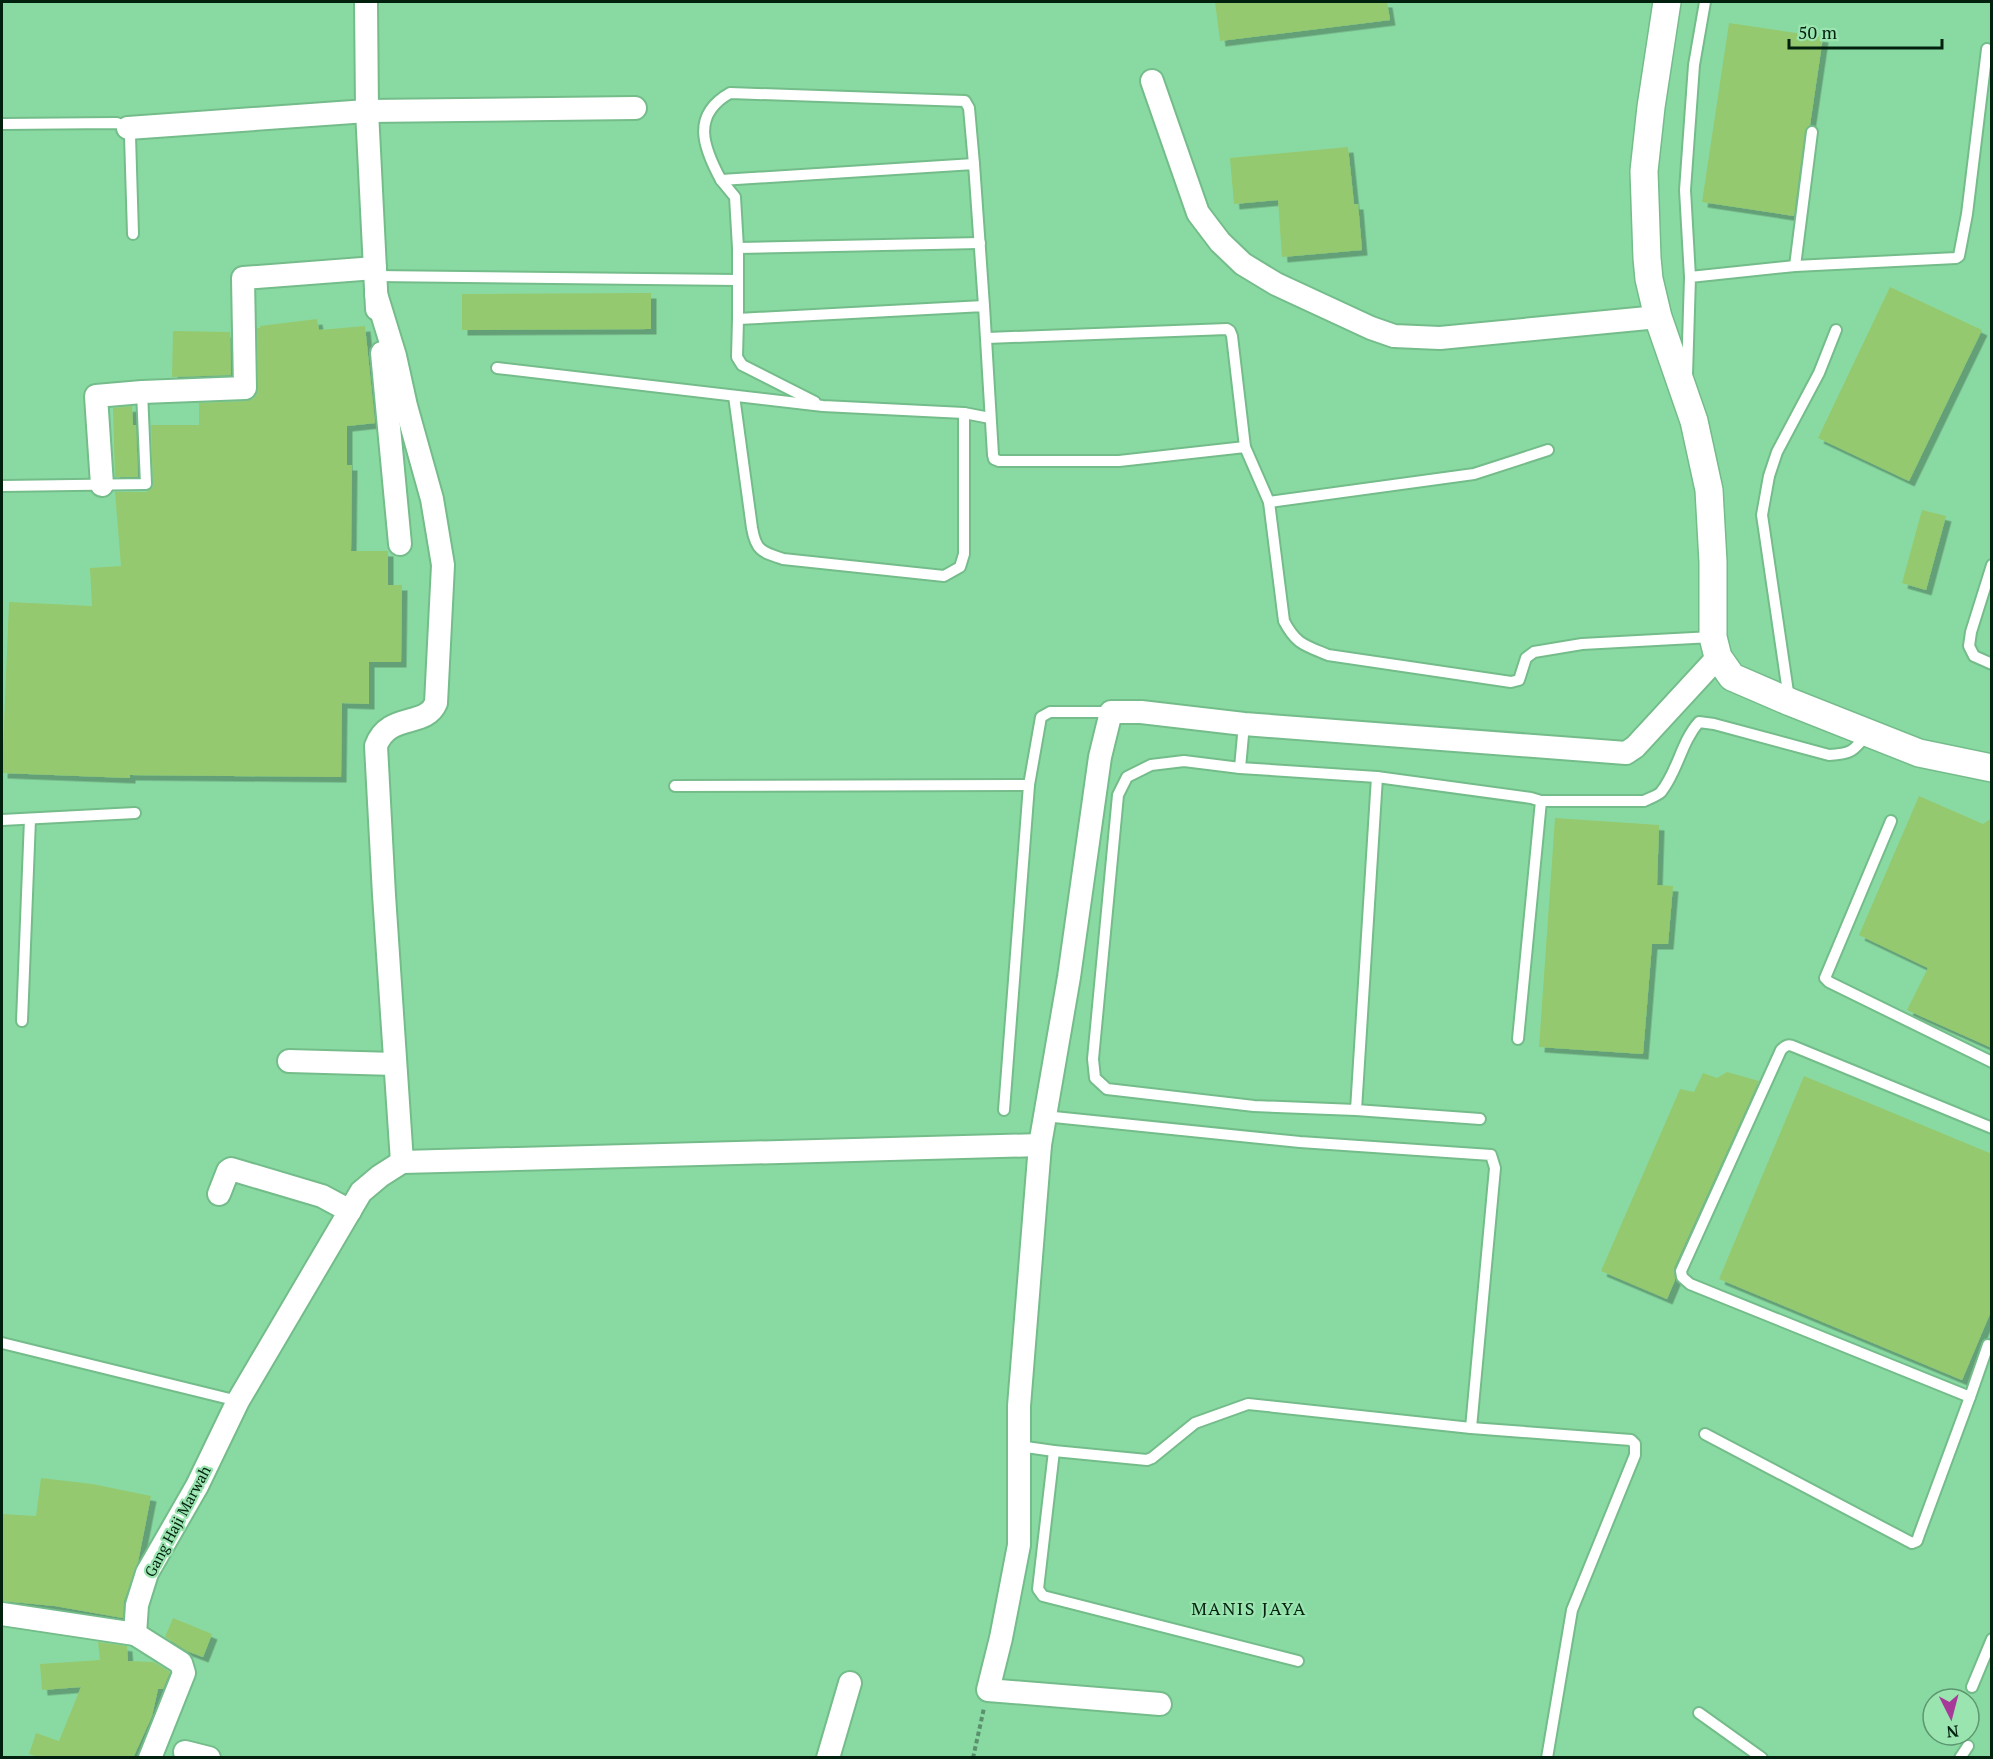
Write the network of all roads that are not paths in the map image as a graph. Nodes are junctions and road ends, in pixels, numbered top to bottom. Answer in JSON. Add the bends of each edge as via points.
{"nodes":[{"id":1,"x":366,"y":2,"type":"edge"},
{"id":2,"x":1667,"y":2,"type":"edge"},
{"id":3,"x":1705,"y":2,"type":"edge"},
{"id":4,"x":1987,"y":49,"type":"dead end"},
{"id":5,"x":1152,"y":81,"type":"dead end"},
{"id":6,"x":634,"y":108,"type":"dead end"},
{"id":7,"x":367,"y":111,"type":"junction"},
{"id":8,"x":2,"y":124,"type":"edge"},
{"id":9,"x":128,"y":128,"type":"junction"},
{"id":10,"x":1812,"y":132,"type":"dead end"},
{"id":11,"x":974,"y":164,"type":"junction"},
{"id":12,"x":721,"y":180,"type":"junction"},
{"id":13,"x":133,"y":234,"type":"dead end"},
{"id":14,"x":980,"y":243,"type":"junction"},
{"id":15,"x":738,"y":248,"type":"junction"},
{"id":16,"x":1795,"y":267,"type":"junction"},
{"id":17,"x":1690,"y":276,"type":"junction"},
{"id":18,"x":375,"y":279,"type":"junction"},
{"id":19,"x":738,"y":280,"type":"junction"},
{"id":20,"x":984,"y":306,"type":"junction"},
{"id":21,"x":1658,"y":317,"type":"junction"},
{"id":22,"x":738,"y":319,"type":"junction"},
{"id":23,"x":1836,"y":330,"type":"dead end"},
{"id":24,"x":987,"y":338,"type":"junction"},
{"id":25,"x":497,"y":368,"type":"dead end"},
{"id":26,"x":142,"y":392,"type":"junction"},
{"id":27,"x":734,"y":396,"type":"junction"},
{"id":28,"x":1686,"y":397,"type":"junction"},
{"id":29,"x":823,"y":406,"type":"junction"},
{"id":30,"x":964,"y":413,"type":"junction"},
{"id":31,"x":990,"y":418,"type":"junction"},
{"id":32,"x":1245,"y":447,"type":"junction"},
{"id":33,"x":1548,"y":450,"type":"dead end"},
{"id":34,"x":102,"y":485,"type":"junction"},
{"id":35,"x":2,"y":486,"type":"edge"},
{"id":36,"x":1269,"y":502,"type":"junction"},
{"id":37,"x":400,"y":544,"type":"dead end"},
{"id":38,"x":1992,"y":565,"type":"edge"},
{"id":39,"x":1715,"y":647,"type":"junction"},
{"id":40,"x":1992,"y":664,"type":"edge"},
{"id":41,"x":1790,"y":702,"type":"junction"},
{"id":42,"x":1111,"y":712,"type":"junction"},
{"id":43,"x":1244,"y":724,"type":"junction"},
{"id":44,"x":1867,"y":733,"type":"junction"},
{"id":45,"x":1240,"y":768,"type":"junction"},
{"id":46,"x":1992,"y":768,"type":"edge"},
{"id":47,"x":1377,"y":777,"type":"junction"},
{"id":48,"x":1029,"y":785,"type":"junction"},
{"id":49,"x":675,"y":786,"type":"dead end"},
{"id":50,"x":1541,"y":801,"type":"junction"},
{"id":51,"x":135,"y":813,"type":"dead end"},
{"id":52,"x":30,"y":819,"type":"junction"},
{"id":53,"x":2,"y":820,"type":"edge"},
{"id":54,"x":1891,"y":821,"type":"dead end"},
{"id":55,"x":22,"y":1022,"type":"dead end"},
{"id":56,"x":1518,"y":1039,"type":"dead end"},
{"id":57,"x":290,"y":1061,"type":"dead end"},
{"id":58,"x":1992,"y":1062,"type":"edge"},
{"id":59,"x":395,"y":1064,"type":"junction"},
{"id":60,"x":1004,"y":1110,"type":"dead end"},
{"id":61,"x":1356,"y":1110,"type":"junction"},
{"id":62,"x":1044,"y":1116,"type":"junction"},
{"id":63,"x":1480,"y":1119,"type":"dead end"},
{"id":64,"x":1992,"y":1128,"type":"edge"},
{"id":65,"x":1040,"y":1145,"type":"junction"},
{"id":66,"x":402,"y":1162,"type":"junction"},
{"id":67,"x":219,"y":1194,"type":"dead end"},
{"id":68,"x":350,"y":1210,"type":"junction"},
{"id":69,"x":1990,"y":1342,"type":"edge"},
{"id":70,"x":2,"y":1343,"type":"edge"},
{"id":71,"x":1970,"y":1397,"type":"junction"},
{"id":72,"x":238,"y":1401,"type":"junction"},
{"id":73,"x":1471,"y":1428,"type":"junction"},
{"id":74,"x":1705,"y":1434,"type":"dead end"},
{"id":75,"x":1019,"y":1446,"type":"junction"},
{"id":76,"x":1053,"y":1451,"type":"junction"},
{"id":77,"x":1045,"y":1543,"type":"junction"},
{"id":78,"x":1019,"y":1545,"type":"junction"},
{"id":79,"x":2,"y":1614,"type":"edge"},
{"id":80,"x":135,"y":1634,"type":"junction"},
{"id":81,"x":1992,"y":1639,"type":"edge"},
{"id":82,"x":1298,"y":1661,"type":"dead end"},
{"id":83,"x":850,"y":1683,"type":"dead end"},
{"id":84,"x":1972,"y":1687,"type":"dead end"},
{"id":85,"x":1160,"y":1704,"type":"dead end"},
{"id":86,"x":1699,"y":1713,"type":"dead end"},
{"id":87,"x":185,"y":1752,"type":"dead end"},
{"id":88,"x":150,"y":1758,"type":"edge"},
{"id":89,"x":209,"y":1758,"type":"edge"},
{"id":90,"x":828,"y":1758,"type":"edge"},
{"id":91,"x":1547,"y":1758,"type":"edge"},
{"id":92,"x":1762,"y":1758,"type":"edge"}],
"edges":[{"from":1,"to":7,"type":"street"},
{"from":2,"to":21,"type":"street","via":[[1644,171],[1649,279]]},
{"from":3,"to":17,"type":"lane","via":[[1694,65],[1685,190]]},
{"from":4,"to":16,"type":"lane","via":[[1959,256]]},
{"from":5,"to":21,"type":"street","via":[[1198,213],[1220,242],[1244,264],[1276,284],[1394,336],[1440,338]]},
{"from":6,"to":7,"type":"street"},
{"from":7,"to":9,"type":"street"},
{"from":7,"to":18,"type":"street"},
{"from":8,"to":9,"type":"lane","via":[[117,123]]},
{"from":9,"to":13,"type":"lane"},
{"from":10,"to":16,"type":"lane"},
{"from":11,"to":12,"type":"lane"},
{"from":11,"to":12,"type":"lane","via":[[969,108],[964,101],[730,93],[717,101],[704,121],[708,158]]},
{"from":11,"to":14,"type":"lane"},
{"from":12,"to":15,"type":"lane","via":[[735,197]]},
{"from":14,"to":15,"type":"lane"},
{"from":14,"to":20,"type":"lane"},
{"from":15,"to":19,"type":"lane"},
{"from":16,"to":17,"type":"lane"},
{"from":17,"to":28,"type":"lane"},
{"from":18,"to":19,"type":"lane"},
{"from":18,"to":26,"type":"street","via":[[243,278],[245,388]]},
{"from":18,"to":37,"type":"street"},
{"from":18,"to":59,"type":"street","via":[[432,499],[442,565],[436,703],[429,713],[380,734],[376,746]]},
{"from":19,"to":22,"type":"lane"},
{"from":20,"to":22,"type":"lane"},
{"from":20,"to":24,"type":"lane"},
{"from":21,"to":28,"type":"street"},
{"from":22,"to":29,"type":"lane","via":[[737,357],[742,365]]},
{"from":23,"to":41,"type":"lane","via":[[1819,373],[1777,452],[1762,515]]},
{"from":24,"to":31,"type":"lane"},
{"from":24,"to":32,"type":"lane","via":[[1227,329],[1232,336]]},
{"from":25,"to":27,"type":"lane"},
{"from":26,"to":34,"type":"street","via":[[96,396]]},
{"from":26,"to":34,"type":"lane","via":[[146,484]]},
{"from":27,"to":29,"type":"lane"},
{"from":27,"to":30,"type":"lane","via":[[758,548],[783,559],[944,576],[960,567],[964,554]]},
{"from":28,"to":39,"type":"street","via":[[1710,490]]},
{"from":29,"to":30,"type":"lane"},
{"from":30,"to":31,"type":"lane"},
{"from":31,"to":32,"type":"lane","via":[[993,455],[999,461],[1119,461]]},
{"from":32,"to":36,"type":"lane"},
{"from":33,"to":36,"type":"lane","via":[[1474,474]]},
{"from":34,"to":35,"type":"lane"},
{"from":36,"to":39,"type":"lane","via":[[1284,621],[1302,644],[1328,655],[1511,682],[1519,680],[1526,658],[1534,652],[1582,644]]},
{"from":38,"to":40,"type":"lane","via":[[1969,646],[1974,656]]},
{"from":39,"to":41,"type":"street","via":[[1732,677]]},
{"from":39,"to":43,"type":"street","via":[[1635,747],[1626,753]]},
{"from":41,"to":44,"type":"street"},
{"from":42,"to":43,"type":"street"},
{"from":42,"to":48,"type":"lane","via":[[1045,713],[1041,717]]},
{"from":42,"to":62,"type":"street","via":[[1100,757],[1069,976]]},
{"from":43,"to":45,"type":"lane"},
{"from":44,"to":46,"type":"street","via":[[1919,753]]},
{"from":44,"to":50,"type":"lane","via":[[1854,751],[1829,755],[1699,722],[1690,732],[1660,794],[1644,801]]},
{"from":45,"to":47,"type":"lane"},
{"from":45,"to":61,"type":"lane","via":[[1184,761],[1151,765],[1127,777],[1118,795],[1093,1059],[1095,1078],[1107,1089],[1254,1106]]},
{"from":47,"to":50,"type":"lane"},
{"from":47,"to":61,"type":"lane"},
{"from":48,"to":49,"type":"lane"},
{"from":48,"to":60,"type":"lane"},
{"from":50,"to":56,"type":"lane"},
{"from":51,"to":52,"type":"lane"},
{"from":52,"to":53,"type":"lane"},
{"from":52,"to":55,"type":"lane"},
{"from":54,"to":58,"type":"lane","via":[[1825,978]]},
{"from":57,"to":59,"type":"street"},
{"from":59,"to":66,"type":"street"},
{"from":61,"to":63,"type":"lane"},
{"from":62,"to":65,"type":"street"},
{"from":62,"to":73,"type":"lane","via":[[1300,1142],[1491,1155],[1495,1168]]},
{"from":64,"to":71,"type":"lane","via":[[1786,1046],[1681,1271],[1690,1284]]},
{"from":65,"to":66,"type":"street"},
{"from":65,"to":75,"type":"street"},
{"from":66,"to":68,"type":"street","name":"Gang Haji Marwah","via":[[361,1192]]},
{"from":67,"to":68,"type":"street","via":[[231,1169],[322,1196]]},
{"from":68,"to":72,"type":"street","name":"Gang Haji Marwah"},
{"from":69,"to":71,"type":"lane"},
{"from":70,"to":72,"type":"lane"},
{"from":71,"to":74,"type":"lane","via":[[1917,1541],[1912,1543]]},
{"from":72,"to":80,"type":"street","name":"Gang Haji Marwah","via":[[197,1486],[147,1572],[137,1605]]},
{"from":73,"to":76,"type":"lane","via":[[1248,1404],[1195,1422],[1147,1460]]},
{"from":73,"to":91,"type":"lane","via":[[1627,1439],[1636,1451],[1572,1610]]},
{"from":75,"to":76,"type":"lane"},
{"from":75,"to":78,"type":"street"},
{"from":76,"to":77,"type":"lane"},
{"from":77,"to":78,"type":"lane"},
{"from":77,"to":82,"type":"lane","via":[[1038,1589],[1047,1599]]},
{"from":78,"to":85,"type":"street","via":[[988,1690]]},
{"from":79,"to":80,"type":"street"},
{"from":80,"to":88,"type":"street","via":[[184,1667]]},
{"from":81,"to":84,"type":"lane"},
{"from":83,"to":90,"type":"street"},
{"from":86,"to":92,"type":"lane"},
{"from":87,"to":89,"type":"street"}]}
